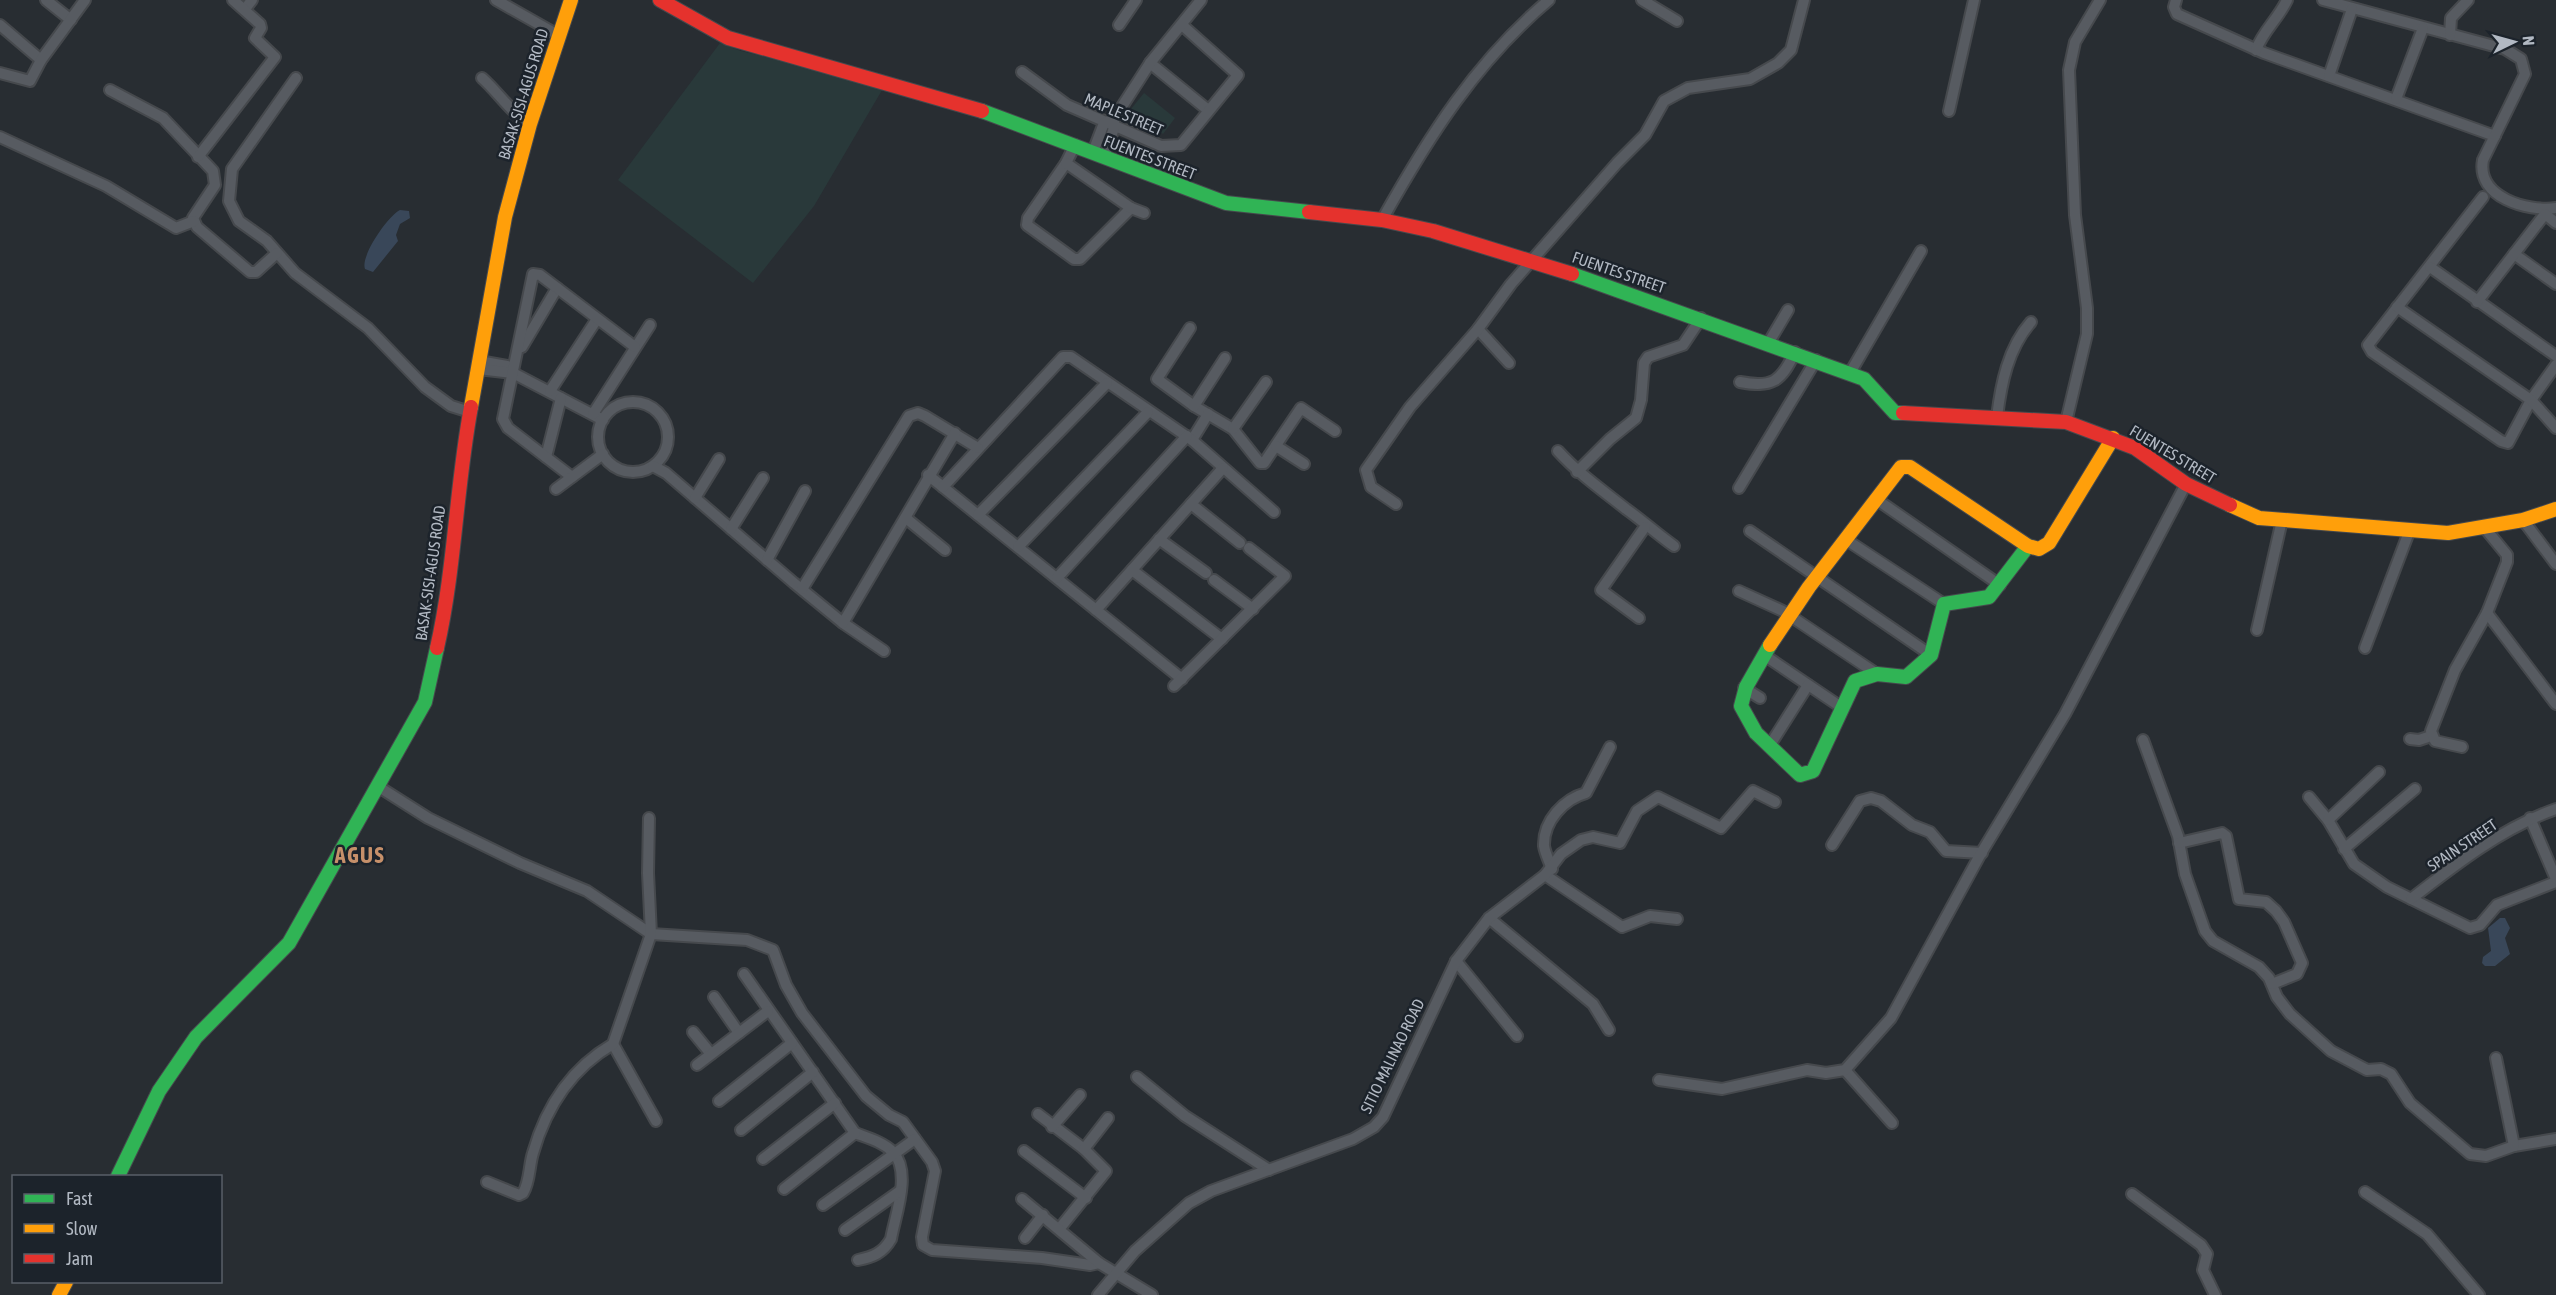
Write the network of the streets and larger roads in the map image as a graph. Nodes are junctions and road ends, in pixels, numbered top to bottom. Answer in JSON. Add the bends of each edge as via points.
{"nodes":[{"id":1,"x":46,"y":0,"type":"edge"},
{"id":2,"x":85,"y":0,"type":"edge"},
{"id":3,"x":233,"y":0,"type":"edge"},
{"id":4,"x":252,"y":0,"type":"edge"},
{"id":5,"x":496,"y":0,"type":"edge"},
{"id":6,"x":571,"y":0,"type":"edge"},
{"id":7,"x":660,"y":0,"type":"edge"},
{"id":8,"x":1136,"y":0,"type":"edge"},
{"id":9,"x":1200,"y":0,"type":"edge"},
{"id":10,"x":1549,"y":0,"type":"edge"},
{"id":11,"x":1642,"y":0,"type":"edge"},
{"id":12,"x":1804,"y":0,"type":"edge"},
{"id":13,"x":1974,"y":0,"type":"edge"},
{"id":14,"x":2100,"y":0,"type":"edge"},
{"id":15,"x":2176,"y":0,"type":"edge"},
{"id":16,"x":2287,"y":0,"type":"edge"},
{"id":17,"x":2323,"y":0,"type":"edge"},
{"id":18,"x":2468,"y":0,"type":"edge"},
{"id":19,"x":245,"y":9,"type":"junction"},
{"id":20,"x":2352,"y":9,"type":"junction"},
{"id":21,"x":71,"y":20,"type":"junction"},
{"id":22,"x":1677,"y":21,"type":"dead end"},
{"id":23,"x":0,"y":25,"type":"edge"},
{"id":24,"x":1119,"y":25,"type":"dead end"},
{"id":25,"x":1182,"y":25,"type":"junction"},
{"id":26,"x":2423,"y":28,"type":"junction"},
{"id":27,"x":558,"y":35,"type":"junction"},
{"id":28,"x":2450,"y":35,"type":"junction"},
{"id":29,"x":2256,"y":50,"type":"junction"},
{"id":30,"x":41,"y":60,"type":"junction"},
{"id":31,"x":1150,"y":63,"type":"junction"},
{"id":32,"x":1022,"y":72,"type":"dead end"},
{"id":33,"x":0,"y":73,"type":"edge"},
{"id":34,"x":2329,"y":76,"type":"junction"},
{"id":35,"x":296,"y":78,"type":"dead end"},
{"id":36,"x":482,"y":78,"type":"dead end"},
{"id":37,"x":110,"y":90,"type":"dead end"},
{"id":38,"x":2396,"y":99,"type":"junction"},
{"id":39,"x":1208,"y":110,"type":"junction"},
{"id":40,"x":1949,"y":111,"type":"dead end"},
{"id":41,"x":1111,"y":123,"type":"junction"},
{"id":42,"x":530,"y":124,"type":"junction"},
{"id":43,"x":2495,"y":136,"type":"junction"},
{"id":44,"x":0,"y":137,"type":"edge"},
{"id":45,"x":1075,"y":145,"type":"junction"},
{"id":46,"x":1098,"y":154,"type":"junction"},
{"id":47,"x":198,"y":157,"type":"junction"},
{"id":48,"x":1066,"y":163,"type":"junction"},
{"id":49,"x":2483,"y":197,"type":"dead end"},
{"id":50,"x":1131,"y":208,"type":"junction"},
{"id":51,"x":2556,"y":208,"type":"edge"},
{"id":52,"x":1144,"y":213,"type":"dead end"},
{"id":53,"x":1382,"y":220,"type":"junction"},
{"id":54,"x":194,"y":221,"type":"junction"},
{"id":55,"x":2556,"y":223,"type":"edge"},
{"id":56,"x":1921,"y":251,"type":"dead end"},
{"id":57,"x":277,"y":253,"type":"junction"},
{"id":58,"x":2514,"y":254,"type":"junction"},
{"id":59,"x":1534,"y":260,"type":"junction"},
{"id":60,"x":2430,"y":267,"type":"junction"},
{"id":61,"x":2556,"y":284,"type":"edge"},
{"id":62,"x":557,"y":288,"type":"junction"},
{"id":63,"x":2477,"y":302,"type":"junction"},
{"id":64,"x":2397,"y":308,"type":"junction"},
{"id":65,"x":1788,"y":310,"type":"dead end"},
{"id":66,"x":1701,"y":318,"type":"junction"},
{"id":67,"x":597,"y":319,"type":"junction"},
{"id":68,"x":2031,"y":322,"type":"dead end"},
{"id":69,"x":650,"y":325,"type":"dead end"},
{"id":70,"x":1190,"y":328,"type":"dead end"},
{"id":71,"x":1478,"y":330,"type":"junction"},
{"id":72,"x":1769,"y":342,"type":"junction"},
{"id":73,"x":635,"y":347,"type":"junction"},
{"id":74,"x":1795,"y":352,"type":"junction"},
{"id":75,"x":518,"y":353,"type":"junction"},
{"id":76,"x":2556,"y":356,"type":"edge"},
{"id":77,"x":1225,"y":358,"type":"dead end"},
{"id":78,"x":1816,"y":360,"type":"junction"},
{"id":79,"x":1509,"y":363,"type":"dead end"},
{"id":80,"x":478,"y":365,"type":"junction"},
{"id":81,"x":2556,"y":365,"type":"edge"},
{"id":82,"x":513,"y":373,"type":"junction"},
{"id":83,"x":1850,"y":373,"type":"junction"},
{"id":84,"x":1266,"y":382,"type":"dead end"},
{"id":85,"x":1740,"y":382,"type":"dead end"},
{"id":86,"x":1107,"y":383,"type":"junction"},
{"id":87,"x":550,"y":391,"type":"junction"},
{"id":88,"x":561,"y":398,"type":"junction"},
{"id":89,"x":2531,"y":400,"type":"junction"},
{"id":90,"x":1194,"y":406,"type":"junction"},
{"id":91,"x":470,"y":412,"type":"junction"},
{"id":92,"x":1148,"y":412,"type":"junction"},
{"id":93,"x":593,"y":414,"type":"junction"},
{"id":94,"x":1208,"y":414,"type":"junction"},
{"id":95,"x":1997,"y":417,"type":"junction"},
{"id":96,"x":603,"y":420,"type":"junction"},
{"id":97,"x":2066,"y":422,"type":"junction"},
{"id":98,"x":2556,"y":428,"type":"edge"},
{"id":99,"x":1233,"y":429,"type":"junction"},
{"id":100,"x":1335,"y":432,"type":"dead end"},
{"id":101,"x":955,"y":433,"type":"junction"},
{"id":102,"x":1190,"y":438,"type":"junction"},
{"id":103,"x":2113,"y":438,"type":"junction"},
{"id":104,"x":1276,"y":446,"type":"junction"},
{"id":105,"x":978,"y":448,"type":"junction"},
{"id":106,"x":1558,"y":451,"type":"dead end"},
{"id":107,"x":603,"y":454,"type":"junction"},
{"id":108,"x":546,"y":457,"type":"junction"},
{"id":109,"x":719,"y":459,"type":"dead end"},
{"id":110,"x":1304,"y":464,"type":"dead end"},
{"id":111,"x":653,"y":466,"type":"junction"},
{"id":112,"x":1223,"y":468,"type":"junction"},
{"id":113,"x":1577,"y":472,"type":"junction"},
{"id":114,"x":928,"y":475,"type":"junction"},
{"id":115,"x":572,"y":477,"type":"junction"},
{"id":116,"x":763,"y":478,"type":"dead end"},
{"id":117,"x":2186,"y":484,"type":"junction"},
{"id":118,"x":943,"y":488,"type":"junction"},
{"id":119,"x":1739,"y":488,"type":"dead end"},
{"id":120,"x":556,"y":489,"type":"dead end"},
{"id":121,"x":805,"y":491,"type":"dead end"},
{"id":122,"x":695,"y":498,"type":"junction"},
{"id":123,"x":1876,"y":499,"type":"junction"},
{"id":124,"x":1191,"y":504,"type":"junction"},
{"id":125,"x":1396,"y":504,"type":"dead end"},
{"id":126,"x":2556,"y":509,"type":"edge"},
{"id":127,"x":1274,"y":512,"type":"dead end"},
{"id":128,"x":978,"y":516,"type":"junction"},
{"id":129,"x":906,"y":519,"type":"junction"},
{"id":130,"x":2282,"y":520,"type":"junction"},
{"id":131,"x":2523,"y":520,"type":"junction"},
{"id":132,"x":1645,"y":527,"type":"junction"},
{"id":133,"x":2484,"y":527,"type":"junction"},
{"id":134,"x":731,"y":529,"type":"junction"},
{"id":135,"x":1750,"y":531,"type":"dead end"},
{"id":136,"x":2409,"y":532,"type":"junction"},
{"id":137,"x":1159,"y":539,"type":"junction"},
{"id":138,"x":1845,"y":539,"type":"junction"},
{"id":139,"x":1674,"y":546,"type":"dead end"},
{"id":140,"x":2028,"y":546,"type":"junction"},
{"id":141,"x":1018,"y":547,"type":"junction"},
{"id":142,"x":945,"y":550,"type":"dead end"},
{"id":143,"x":767,"y":560,"type":"junction"},
{"id":144,"x":2556,"y":564,"type":"edge"},
{"id":145,"x":1132,"y":570,"type":"junction"},
{"id":146,"x":1818,"y":577,"type":"junction"},
{"id":147,"x":1056,"y":578,"type":"junction"},
{"id":148,"x":2000,"y":585,"type":"junction"},
{"id":149,"x":802,"y":589,"type":"junction"},
{"id":150,"x":1739,"y":591,"type":"dead end"},
{"id":151,"x":1944,"y":604,"type":"junction"},
{"id":152,"x":1252,"y":609,"type":"junction"},
{"id":153,"x":1096,"y":610,"type":"junction"},
{"id":154,"x":2487,"y":613,"type":"junction"},
{"id":155,"x":1790,"y":615,"type":"junction"},
{"id":156,"x":1639,"y":618,"type":"dead end"},
{"id":157,"x":843,"y":624,"type":"junction"},
{"id":158,"x":2257,"y":630,"type":"dead end"},
{"id":159,"x":1222,"y":639,"type":"junction"},
{"id":160,"x":2365,"y":648,"type":"dead end"},
{"id":161,"x":884,"y":651,"type":"dead end"},
{"id":162,"x":1764,"y":655,"type":"junction"},
{"id":163,"x":1931,"y":655,"type":"junction"},
{"id":164,"x":1877,"y":674,"type":"junction"},
{"id":165,"x":1808,"y":685,"type":"junction"},
{"id":166,"x":1744,"y":688,"type":"junction"},
{"id":167,"x":1760,"y":698,"type":"dead end"},
{"id":168,"x":2556,"y":704,"type":"edge"},
{"id":169,"x":1841,"y":707,"type":"junction"},
{"id":170,"x":2431,"y":736,"type":"junction"},
{"id":171,"x":2410,"y":739,"type":"dead end"},
{"id":172,"x":2143,"y":740,"type":"dead end"},
{"id":173,"x":1770,"y":745,"type":"junction"},
{"id":174,"x":1610,"y":747,"type":"dead end"},
{"id":175,"x":2462,"y":747,"type":"dead end"},
{"id":176,"x":2379,"y":772,"type":"dead end"},
{"id":177,"x":379,"y":788,"type":"junction"},
{"id":178,"x":2415,"y":789,"type":"dead end"},
{"id":179,"x":2308,"y":797,"type":"dead end"},
{"id":180,"x":1775,"y":802,"type":"dead end"},
{"id":181,"x":2556,"y":809,"type":"edge"},
{"id":182,"x":649,"y":818,"type":"dead end"},
{"id":183,"x":2530,"y":818,"type":"junction"},
{"id":184,"x":2328,"y":820,"type":"junction"},
{"id":185,"x":2179,"y":843,"type":"junction"},
{"id":186,"x":1832,"y":845,"type":"dead end"},
{"id":187,"x":2344,"y":849,"type":"junction"},
{"id":188,"x":1982,"y":853,"type":"junction"},
{"id":189,"x":1548,"y":872,"type":"junction"},
{"id":190,"x":2556,"y":880,"type":"edge"},
{"id":191,"x":2411,"y":899,"type":"junction"},
{"id":192,"x":1489,"y":918,"type":"junction"},
{"id":193,"x":1677,"y":919,"type":"dead end"},
{"id":194,"x":651,"y":934,"type":"junction"},
{"id":195,"x":1456,"y":961,"type":"junction"},
{"id":196,"x":744,"y":974,"type":"dead end"},
{"id":197,"x":2272,"y":984,"type":"junction"},
{"id":198,"x":714,"y":997,"type":"dead end"},
{"id":199,"x":768,"y":1011,"type":"junction"},
{"id":200,"x":1609,"y":1030,"type":"dead end"},
{"id":201,"x":693,"y":1032,"type":"dead end"},
{"id":202,"x":739,"y":1033,"type":"junction"},
{"id":203,"x":1517,"y":1036,"type":"dead end"},
{"id":204,"x":792,"y":1043,"type":"junction"},
{"id":205,"x":613,"y":1044,"type":"junction"},
{"id":206,"x":711,"y":1054,"type":"junction"},
{"id":207,"x":2496,"y":1058,"type":"dead end"},
{"id":208,"x":698,"y":1065,"type":"dead end"},
{"id":209,"x":1845,"y":1070,"type":"junction"},
{"id":210,"x":813,"y":1072,"type":"junction"},
{"id":211,"x":1137,"y":1077,"type":"dead end"},
{"id":212,"x":1659,"y":1080,"type":"dead end"},
{"id":213,"x":1080,"y":1095,"type":"dead end"},
{"id":214,"x":719,"y":1101,"type":"dead end"},
{"id":215,"x":835,"y":1103,"type":"junction"},
{"id":216,"x":1038,"y":1114,"type":"dead end"},
{"id":217,"x":1108,"y":1118,"type":"dead end"},
{"id":218,"x":656,"y":1121,"type":"dead end"},
{"id":219,"x":1892,"y":1123,"type":"dead end"},
{"id":220,"x":1052,"y":1126,"type":"junction"},
{"id":221,"x":741,"y":1130,"type":"dead end"},
{"id":222,"x":855,"y":1133,"type":"junction"},
{"id":223,"x":915,"y":1139,"type":"junction"},
{"id":224,"x":2556,"y":1139,"type":"edge"},
{"id":225,"x":2514,"y":1146,"type":"junction"},
{"id":226,"x":1084,"y":1149,"type":"junction"},
{"id":227,"x":1024,"y":1151,"type":"dead end"},
{"id":228,"x":895,"y":1153,"type":"junction"},
{"id":229,"x":763,"y":1159,"type":"dead end"},
{"id":230,"x":1269,"y":1170,"type":"junction"},
{"id":231,"x":118,"y":1175,"type":"edge"},
{"id":232,"x":487,"y":1182,"type":"dead end"},
{"id":233,"x":784,"y":1189,"type":"dead end"},
{"id":234,"x":900,"y":1191,"type":"junction"},
{"id":235,"x":2365,"y":1192,"type":"dead end"},
{"id":236,"x":2132,"y":1194,"type":"dead end"},
{"id":237,"x":1086,"y":1198,"type":"junction"},
{"id":238,"x":1022,"y":1199,"type":"dead end"},
{"id":239,"x":823,"y":1205,"type":"dead end"},
{"id":240,"x":1043,"y":1215,"type":"junction"},
{"id":241,"x":1060,"y":1228,"type":"junction"},
{"id":242,"x":845,"y":1230,"type":"dead end"},
{"id":243,"x":1025,"y":1238,"type":"dead end"},
{"id":244,"x":858,"y":1260,"type":"dead end"},
{"id":245,"x":1099,"y":1263,"type":"junction"},
{"id":246,"x":1116,"y":1273,"type":"junction"},
{"id":247,"x":1098,"y":1295,"type":"edge"},
{"id":248,"x":1152,"y":1295,"type":"edge"},
{"id":249,"x":2215,"y":1295,"type":"edge"},
{"id":250,"x":2479,"y":1295,"type":"edge"}],
"edges":[{"from":1,"to":21,"type":"street"},
{"from":2,"to":21,"type":"street"},
{"from":3,"to":19,"type":"street"},
{"from":4,"to":19,"type":"street"},
{"from":5,"to":27,"type":"street"},
{"from":6,"to":27,"type":"street","name":"BASAK-SISI-AGUS ROAD"},
{"from":7,"to":45,"type":"street","name":"FUENTES STREET","via":[[728,38],[939,97]]},
{"from":8,"to":24,"type":"street"},
{"from":9,"to":25,"type":"street"},
{"from":10,"to":53,"type":"street","via":[[1516,28],[1460,94],[1425,144]]},
{"from":11,"to":22,"type":"street"},
{"from":12,"to":59,"type":"street","via":[[1796,38],[1784,57],[1750,79],[1688,88],[1664,101],[1644,135]]},
{"from":13,"to":40,"type":"street"},
{"from":14,"to":97,"type":"street","via":[[2075,42],[2069,70],[2075,215],[2087,334]]},
{"from":15,"to":29,"type":"street","via":[[2176,14]]},
{"from":16,"to":29,"type":"street"},
{"from":17,"to":20,"type":"street"},
{"from":18,"to":28,"type":"street","via":[[2451,18]]},
{"from":19,"to":47,"type":"street","via":[[261,26],[256,40],[275,57]]},
{"from":20,"to":26,"type":"street"},
{"from":20,"to":34,"type":"street"},
{"from":21,"to":30,"type":"street"},
{"from":23,"to":30,"type":"street"},
{"from":25,"to":31,"type":"street"},
{"from":25,"to":39,"type":"street","via":[[1238,75]]},
{"from":26,"to":28,"type":"street"},
{"from":26,"to":38,"type":"street"},
{"from":27,"to":42,"type":"street","name":"BASAK-SISI-AGUS ROAD"},
{"from":28,"to":43,"type":"street","via":[[2505,49],[2524,64],[2525,74]]},
{"from":29,"to":34,"type":"street"},
{"from":30,"to":33,"type":"street","via":[[30,81]]},
{"from":31,"to":39,"type":"street"},
{"from":31,"to":41,"type":"street"},
{"from":32,"to":41,"type":"street","name":"MAPLE STREET","via":[[1067,105]]},
{"from":34,"to":38,"type":"street"},
{"from":35,"to":57,"type":"street","via":[[232,169],[229,180],[231,208],[239,221]]},
{"from":36,"to":42,"type":"street","via":[[516,116]]},
{"from":37,"to":47,"type":"street","via":[[163,118]]},
{"from":38,"to":43,"type":"street"},
{"from":39,"to":41,"type":"street","name":"MAPLE STREET","via":[[1177,147],[1161,146]]},
{"from":41,"to":46,"type":"street"},
{"from":42,"to":80,"type":"street","name":"BASAK-SISI-AGUS ROAD","via":[[505,217]]},
{"from":43,"to":51,"type":"street","via":[[2481,168],[2496,193],[2518,206]]},
{"from":44,"to":54,"type":"street","via":[[106,186],[176,228]]},
{"from":45,"to":46,"type":"street","name":"FUENTES STREET"},
{"from":45,"to":48,"type":"street"},
{"from":46,"to":53,"type":"street","name":"FUENTES STREET","via":[[1227,203]]},
{"from":47,"to":54,"type":"street","via":[[216,177],[215,185],[194,213]]},
{"from":48,"to":50,"type":"street"},
{"from":48,"to":50,"type":"street","via":[[1028,218],[1031,230],[1074,259],[1080,259]]},
{"from":49,"to":60,"type":"street"},
{"from":50,"to":52,"type":"street"},
{"from":53,"to":59,"type":"street","name":"FUENTES STREET"},
{"from":54,"to":57,"type":"street","via":[[250,272],[256,272]]},
{"from":55,"to":58,"type":"street","via":[[2545,214]]},
{"from":56,"to":83,"type":"street"},
{"from":57,"to":91,"type":"street","via":[[295,273],[368,328],[425,387],[451,406]]},
{"from":58,"to":61,"type":"street"},
{"from":58,"to":63,"type":"street"},
{"from":59,"to":66,"type":"street","name":"FUENTES STREET"},
{"from":59,"to":71,"type":"street"},
{"from":60,"to":63,"type":"street"},
{"from":60,"to":64,"type":"street"},
{"from":62,"to":67,"type":"street"},
{"from":62,"to":75,"type":"street"},
{"from":62,"to":75,"type":"street","via":[[540,274],[533,274]]},
{"from":63,"to":76,"type":"street"},
{"from":64,"to":89,"type":"street"},
{"from":64,"to":89,"type":"street","via":[[2369,342],[2372,352],[2501,441],[2508,443],[2513,438]]},
{"from":65,"to":72,"type":"street"},
{"from":66,"to":72,"type":"street","name":"FUENTES STREET"},
{"from":66,"to":113,"type":"street","via":[[1683,345],[1648,357],[1636,418]]},
{"from":67,"to":73,"type":"street"},
{"from":67,"to":87,"type":"street"},
{"from":68,"to":95,"type":"street","via":[[2006,367]]},
{"from":69,"to":73,"type":"street"},
{"from":70,"to":90,"type":"street","via":[[1157,379]]},
{"from":71,"to":79,"type":"street"},
{"from":71,"to":125,"type":"street","via":[[1410,407],[1367,465],[1371,487]]},
{"from":72,"to":74,"type":"street","name":"FUENTES STREET"},
{"from":73,"to":93,"type":"street"},
{"from":74,"to":78,"type":"street","name":"FUENTES STREET"},
{"from":74,"to":85,"type":"street","via":[[1776,381],[1761,386]]},
{"from":75,"to":82,"type":"street"},
{"from":77,"to":90,"type":"street"},
{"from":78,"to":83,"type":"street","name":"FUENTES STREET"},
{"from":78,"to":119,"type":"street"},
{"from":80,"to":82,"type":"street","via":[[507,366]]},
{"from":80,"to":91,"type":"street","name":"BASAK-SISI-AGUS ROAD"},
{"from":81,"to":89,"type":"street"},
{"from":82,"to":87,"type":"street"},
{"from":82,"to":108,"type":"street","via":[[504,424]]},
{"from":83,"to":95,"type":"street","name":"FUENTES STREET","via":[[1864,379],[1895,413]]},
{"from":84,"to":99,"type":"street"},
{"from":86,"to":92,"type":"street"},
{"from":86,"to":105,"type":"street","via":[[1077,359],[1062,357]]},
{"from":86,"to":128,"type":"street"},
{"from":87,"to":88,"type":"street"},
{"from":88,"to":93,"type":"street"},
{"from":88,"to":108,"type":"street"},
{"from":89,"to":98,"type":"street"},
{"from":90,"to":94,"type":"street"},
{"from":91,"to":177,"type":"street","name":"BASAK-SISI-AGUS ROAD","via":[[460,467],[446,612],[425,702]]},
{"from":92,"to":102,"type":"street"},
{"from":92,"to":141,"type":"street"},
{"from":93,"to":96,"type":"street"},
{"from":94,"to":99,"type":"street"},
{"from":94,"to":102,"type":"street"},
{"from":95,"to":97,"type":"street","name":"FUENTES STREET"},
{"from":96,"to":107,"type":"street","via":[[599,437]]},
{"from":96,"to":111,"type":"street","via":[[622,404],[638,403],[654,409],[664,422],[668,437],[664,453]]},
{"from":97,"to":103,"type":"street","name":"FUENTES STREET"},
{"from":99,"to":104,"type":"street","via":[[1260,463]]},
{"from":100,"to":104,"type":"street","via":[[1301,408]]},
{"from":101,"to":105,"type":"street"},
{"from":101,"to":114,"type":"street"},
{"from":101,"to":149,"type":"street","via":[[918,413],[909,416]]},
{"from":102,"to":112,"type":"street"},
{"from":102,"to":147,"type":"street"},
{"from":103,"to":117,"type":"street","name":"FUENTES STREET","via":[[2135,448]]},
{"from":103,"to":140,"type":"street","via":[[2049,543],[2039,549]]},
{"from":104,"to":110,"type":"street"},
{"from":105,"to":118,"type":"street"},
{"from":106,"to":113,"type":"street"},
{"from":107,"to":111,"type":"street","via":[[625,471],[637,472]]},
{"from":107,"to":115,"type":"street"},
{"from":108,"to":115,"type":"street"},
{"from":109,"to":122,"type":"street"},
{"from":111,"to":122,"type":"street"},
{"from":112,"to":124,"type":"street"},
{"from":112,"to":127,"type":"street"},
{"from":113,"to":132,"type":"street","via":[[1629,510]]},
{"from":114,"to":118,"type":"street"},
{"from":114,"to":129,"type":"street"},
{"from":115,"to":120,"type":"street"},
{"from":116,"to":134,"type":"street"},
{"from":117,"to":130,"type":"street","name":"FUENTES STREET","via":[[2259,518]]},
{"from":117,"to":188,"type":"street","via":[[2065,714]]},
{"from":118,"to":128,"type":"street"},
{"from":121,"to":143,"type":"street"},
{"from":122,"to":134,"type":"street"},
{"from":123,"to":138,"type":"street"},
{"from":123,"to":140,"type":"street","via":[[1901,467],[1910,467]]},
{"from":123,"to":148,"type":"street"},
{"from":124,"to":137,"type":"street"},
{"from":124,"to":152,"type":"street","via":[[1285,576]]},
{"from":126,"to":131,"type":"street","name":"FUENTES STREET"},
{"from":128,"to":141,"type":"street"},
{"from":129,"to":142,"type":"street"},
{"from":129,"to":157,"type":"street"},
{"from":130,"to":136,"type":"street","name":"FUENTES STREET"},
{"from":130,"to":158,"type":"street"},
{"from":131,"to":133,"type":"street","name":"FUENTES STREET"},
{"from":131,"to":144,"type":"street"},
{"from":132,"to":139,"type":"street"},
{"from":132,"to":156,"type":"street","via":[[1601,590]]},
{"from":133,"to":136,"type":"street","name":"FUENTES STREET","via":[[2448,533]]},
{"from":133,"to":154,"type":"street","via":[[2507,555]]},
{"from":134,"to":143,"type":"street"},
{"from":135,"to":146,"type":"street"},
{"from":136,"to":160,"type":"street"},
{"from":137,"to":145,"type":"street"},
{"from":137,"to":152,"type":"street"},
{"from":138,"to":146,"type":"street"},
{"from":138,"to":151,"type":"street"},
{"from":140,"to":148,"type":"street"},
{"from":141,"to":147,"type":"street"},
{"from":143,"to":149,"type":"street"},
{"from":145,"to":153,"type":"street"},
{"from":145,"to":159,"type":"street"},
{"from":146,"to":155,"type":"street"},
{"from":146,"to":163,"type":"street"},
{"from":147,"to":153,"type":"street"},
{"from":148,"to":151,"type":"street","via":[[1989,597]]},
{"from":149,"to":157,"type":"street"},
{"from":150,"to":155,"type":"street"},
{"from":151,"to":163,"type":"street"},
{"from":152,"to":159,"type":"street"},
{"from":153,"to":159,"type":"street","via":[[1178,682]]},
{"from":154,"to":168,"type":"street"},
{"from":154,"to":170,"type":"street","via":[[2455,670]]},
{"from":155,"to":162,"type":"street"},
{"from":155,"to":164,"type":"street"},
{"from":157,"to":161,"type":"street"},
{"from":162,"to":165,"type":"street"},
{"from":162,"to":166,"type":"street"},
{"from":163,"to":164,"type":"street","via":[[1906,677]]},
{"from":164,"to":169,"type":"street","via":[[1855,681]]},
{"from":165,"to":169,"type":"street"},
{"from":165,"to":173,"type":"street"},
{"from":166,"to":167,"type":"street"},
{"from":166,"to":173,"type":"street","via":[[1741,707],[1751,727]]},
{"from":169,"to":173,"type":"street","via":[[1814,771],[1800,775]]},
{"from":170,"to":171,"type":"street"},
{"from":170,"to":175,"type":"street","via":[[2436,741]]},
{"from":172,"to":185,"type":"street"},
{"from":174,"to":189,"type":"street","via":[[1587,793],[1568,800],[1551,824],[1544,846]]},
{"from":176,"to":184,"type":"street"},
{"from":177,"to":194,"type":"street","via":[[428,818],[587,891]]},
{"from":177,"to":231,"type":"street","name":"BASAK-SISI-AGUS ROAD","via":[[290,943],[196,1037],[159,1091]]},
{"from":178,"to":187,"type":"street"},
{"from":179,"to":184,"type":"street"},
{"from":180,"to":189,"type":"street","name":"SITIO MALINAO ROAD","via":[[1753,791],[1721,828],[1658,797],[1637,811],[1620,843],[1593,837],[1581,840],[1561,854]]},
{"from":181,"to":183,"type":"street","name":"SPAIN STREET"},
{"from":182,"to":194,"type":"street"},
{"from":183,"to":190,"type":"street"},
{"from":183,"to":191,"type":"street","name":"SPAIN STREET","via":[[2467,856]]},
{"from":184,"to":187,"type":"street"},
{"from":185,"to":197,"type":"street","via":[[2205,931],[2212,941],[2259,966]]},
{"from":185,"to":197,"type":"street","via":[[2222,833],[2226,836],[2239,899],[2266,902],[2284,922],[2302,963],[2296,974]]},
{"from":186,"to":188,"type":"street","via":[[1860,801],[1871,798],[1930,832],[1947,851]]},
{"from":187,"to":191,"type":"street","via":[[2354,864]]},
{"from":188,"to":209,"type":"street","via":[[1891,1018]]},
{"from":189,"to":192,"type":"street","name":"SITIO MALINAO ROAD"},
{"from":189,"to":193,"type":"street","via":[[1622,927],[1650,916]]},
{"from":190,"to":191,"type":"street","via":[[2498,905],[2480,925],[2470,928]]},
{"from":192,"to":195,"type":"street","name":"SITIO MALINAO ROAD"},
{"from":192,"to":200,"type":"street","via":[[1593,1004]]},
{"from":194,"to":205,"type":"street"},
{"from":194,"to":223,"type":"street","via":[[747,939],[773,950],[802,1013],[866,1096],[903,1122]]},
{"from":195,"to":203,"type":"street"},
{"from":195,"to":230,"type":"street","name":"SITIO MALINAO ROAD","via":[[1383,1117],[1353,1139]]},
{"from":196,"to":199,"type":"street"},
{"from":197,"to":225,"type":"street","via":[[2290,1014],[2331,1051],[2367,1070],[2381,1069],[2391,1074],[2410,1103],[2470,1154],[2486,1156]]},
{"from":198,"to":202,"type":"street"},
{"from":199,"to":202,"type":"street"},
{"from":199,"to":204,"type":"street"},
{"from":201,"to":206,"type":"street"},
{"from":202,"to":206,"type":"street"},
{"from":204,"to":210,"type":"street"},
{"from":204,"to":214,"type":"street"},
{"from":205,"to":218,"type":"street"},
{"from":205,"to":232,"type":"street","via":[[593,1056],[559,1093],[533,1153],[523,1193],[519,1195]]},
{"from":206,"to":208,"type":"street"},
{"from":207,"to":225,"type":"street"},
{"from":209,"to":212,"type":"street","via":[[1807,1070],[1722,1089]]},
{"from":209,"to":219,"type":"street"},
{"from":210,"to":215,"type":"street"},
{"from":210,"to":221,"type":"street"},
{"from":211,"to":230,"type":"street","via":[[1185,1116]]},
{"from":213,"to":220,"type":"street"},
{"from":215,"to":222,"type":"street"},
{"from":215,"to":229,"type":"street"},
{"from":216,"to":220,"type":"street"},
{"from":217,"to":226,"type":"street"},
{"from":220,"to":226,"type":"street"},
{"from":222,"to":228,"type":"street"},
{"from":222,"to":233,"type":"street"},
{"from":223,"to":228,"type":"street"},
{"from":223,"to":245,"type":"street","via":[[935,1171],[923,1245],[932,1250]]},
{"from":224,"to":225,"type":"street"},
{"from":226,"to":237,"type":"street","via":[[1106,1171]]},
{"from":227,"to":237,"type":"street"},
{"from":228,"to":234,"type":"street","via":[[902,1170]]},
{"from":228,"to":239,"type":"street"},
{"from":230,"to":246,"type":"street","name":"SITIO MALINAO ROAD","via":[[1189,1203],[1152,1234]]},
{"from":234,"to":242,"type":"street"},
{"from":234,"to":244,"type":"street","via":[[887,1247],[873,1257]]},
{"from":235,"to":250,"type":"street","via":[[2427,1234]]},
{"from":236,"to":249,"type":"street","via":[[2201,1245],[2207,1254],[2203,1270]]},
{"from":237,"to":241,"type":"street"},
{"from":238,"to":240,"type":"street"},
{"from":240,"to":241,"type":"street"},
{"from":240,"to":243,"type":"street"},
{"from":241,"to":245,"type":"street"},
{"from":245,"to":246,"type":"street"},
{"from":246,"to":247,"type":"street","name":"SITIO MALINAO ROAD"},
{"from":246,"to":248,"type":"street"}]}
